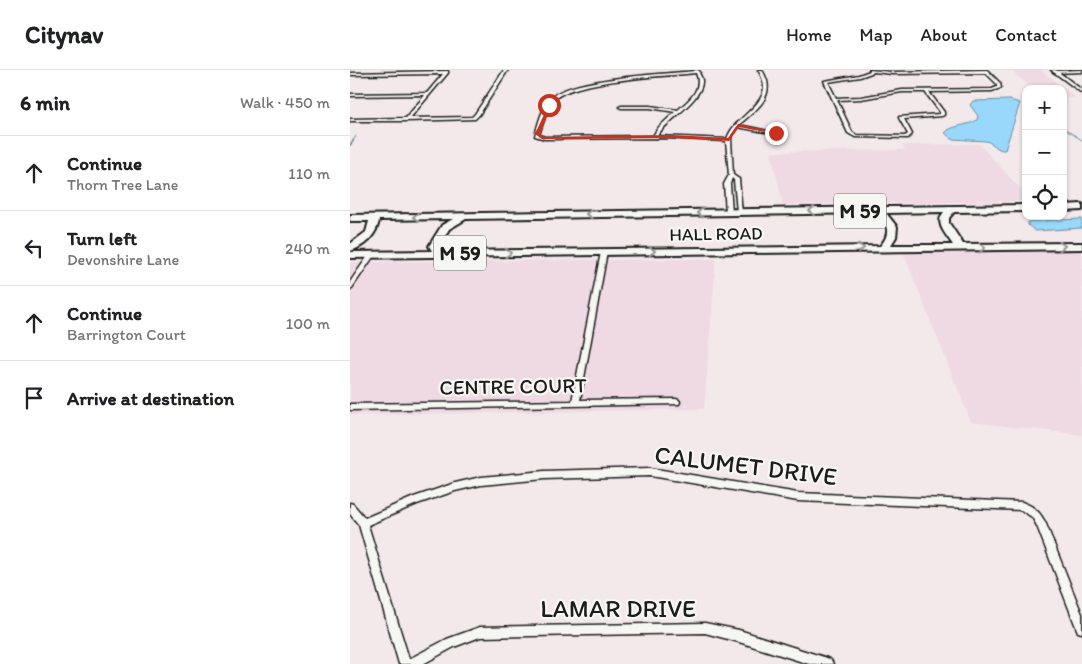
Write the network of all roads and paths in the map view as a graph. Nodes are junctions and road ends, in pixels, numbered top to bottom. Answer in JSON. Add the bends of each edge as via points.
{"nodes":[{"id":1,"x":506,"y":70,"type":"edge"},
{"id":2,"x":760,"y":70,"type":"edge"},
{"id":3,"x":872,"y":70,"type":"edge"},
{"id":4,"x":1082,"y":70,"type":"edge"},
{"id":5,"x":447,"y":71,"type":"edge"},
{"id":6,"x":697,"y":71,"type":"edge"},
{"id":7,"x":985,"y":71,"type":"edge"},
{"id":8,"x":1054,"y":71,"type":"edge"},
{"id":9,"x":350,"y":74,"type":"edge"},
{"id":10,"x":926,"y":90,"type":"junction"},
{"id":11,"x":1082,"y":92,"type":"edge"},
{"id":12,"x":427,"y":94,"type":"junction"},
{"id":13,"x":350,"y":95,"type":"edge"},
{"id":14,"x":834,"y":99,"type":"junction"},
{"id":15,"x":621,"y":107,"type":"dead end"},
{"id":16,"x":677,"y":111,"type":"junction"},
{"id":17,"x":350,"y":120,"type":"edge"},
{"id":18,"x":406,"y":120,"type":"junction"},
{"id":19,"x":738,"y":126,"type":"junction"},
{"id":20,"x":776,"y":133,"type":"dead end"},
{"id":21,"x":654,"y":137,"type":"junction"},
{"id":22,"x":729,"y":140,"type":"junction"},
{"id":23,"x":731,"y":174,"type":"junction"},
{"id":24,"x":727,"y":187,"type":"junction"},
{"id":25,"x":737,"y":187,"type":"junction"},
{"id":26,"x":1082,"y":207,"type":"edge"},
{"id":27,"x":1022,"y":208,"type":"edge"},
{"id":28,"x":1067,"y":208,"type":"edge"},
{"id":29,"x":952,"y":209,"type":"junction"},
{"id":30,"x":875,"y":210,"type":"junction"},
{"id":31,"x":729,"y":212,"type":"junction"},
{"id":32,"x":740,"y":212,"type":"junction"},
{"id":33,"x":465,"y":217,"type":"junction"},
{"id":34,"x":350,"y":218,"type":"edge"},
{"id":35,"x":371,"y":218,"type":"junction"},
{"id":36,"x":1082,"y":246,"type":"edge"},
{"id":37,"x":350,"y":248,"type":"edge"},
{"id":38,"x":883,"y":248,"type":"junction"},
{"id":39,"x":960,"y":248,"type":"junction"},
{"id":40,"x":604,"y":252,"type":"junction"},
{"id":41,"x":438,"y":253,"type":"junction"},
{"id":42,"x":372,"y":254,"type":"junction"},
{"id":43,"x":350,"y":255,"type":"edge"},
{"id":44,"x":350,"y":287,"type":"edge"},
{"id":45,"x":576,"y":402,"type":"junction"},
{"id":46,"x":676,"y":402,"type":"dead end"},
{"id":47,"x":350,"y":407,"type":"edge"},
{"id":48,"x":350,"y":507,"type":"edge"},
{"id":49,"x":363,"y":523,"type":"junction"},
{"id":50,"x":1082,"y":628,"type":"edge"},
{"id":51,"x":405,"y":664,"type":"edge"},
{"id":52,"x":411,"y":664,"type":"edge"},
{"id":53,"x":827,"y":664,"type":"edge"}],
"edges":[{"from":1,"to":18,"type":"street","via":[[473,118]]},
{"from":2,"to":19,"type":"street","via":[[765,81],[764,95]]},
{"from":3,"to":7,"type":"street","via":[[892,73]]},
{"from":3,"to":14,"type":"street","via":[[860,76],[827,80]]},
{"from":4,"to":8,"type":"street"},
{"from":5,"to":9,"type":"street"},
{"from":5,"to":12,"type":"street"},
{"from":6,"to":16,"type":"street","via":[[701,83],[699,90]]},
{"from":6,"to":21,"type":"street","via":[[586,85],[564,91],[550,102],[537,134],[539,137]]},
{"from":7,"to":10,"type":"street","via":[[999,84],[999,88]]},
{"from":8,"to":11,"type":"street"},
{"from":10,"to":14,"type":"street"},
{"from":10,"to":14,"type":"street","via":[[942,114],[902,118],[910,134],[906,137],[856,136],[850,133]]},
{"from":12,"to":13,"type":"street"},
{"from":12,"to":18,"type":"street"},
{"from":15,"to":16,"type":"street"},
{"from":16,"to":21,"type":"street","via":[[661,125]]},
{"from":17,"to":18,"type":"street"},
{"from":19,"to":20,"type":"street"},
{"from":19,"to":22,"type":"street"},
{"from":21,"to":22,"type":"street"},
{"from":22,"to":23,"type":"street"},
{"from":23,"to":24,"type":"street"},
{"from":23,"to":25,"type":"street"},
{"from":24,"to":25,"type":"street"},
{"from":24,"to":31,"type":"street"},
{"from":25,"to":32,"type":"street"},
{"from":26,"to":28,"type":"highway"},
{"from":27,"to":29,"type":"highway","name":"HALL ROAD","number":"M 59"},
{"from":29,"to":30,"type":"highway","name":"HALL ROAD","number":"M 59"},
{"from":29,"to":39,"type":"highway","via":[[944,223]]},
{"from":30,"to":32,"type":"highway","name":"HALL ROAD","number":"M 59","one_way":true},
{"from":30,"to":38,"type":"highway","via":[[888,219],[894,232]]},
{"from":31,"to":32,"type":"highway","name":"HALL ROAD","number":"M 59"},
{"from":31,"to":33,"type":"highway","name":"HALL ROAD","number":"M 59","one_way":true},
{"from":33,"to":35,"type":"highway","name":"HALL ROAD","number":"M 59","one_way":true},
{"from":33,"to":41,"type":"highway","via":[[442,230],[434,246]]},
{"from":34,"to":35,"type":"highway","name":"HALL ROAD","number":"M 59"},
{"from":35,"to":37,"type":"highway","via":[[374,226],[364,240]]},
{"from":39,"to":36,"type":"highway","name":"HALL ROAD","number":"M 59","one_way":true},
{"from":38,"to":39,"type":"highway","name":"HALL ROAD","number":"M 59"},
{"from":40,"to":38,"type":"highway","name":"HALL ROAD","number":"M 59","one_way":true},
{"from":41,"to":40,"type":"highway","name":"HALL ROAD","number":"M 59","one_way":true},
{"from":40,"to":45,"type":"street"},
{"from":41,"to":42,"type":"highway","name":"HALL ROAD","number":"M 59"},
{"from":42,"to":43,"type":"highway","name":"HALL ROAD","number":"M 59"},
{"from":42,"to":44,"type":"street"},
{"from":45,"to":46,"type":"street","name":"CENTRE COURT"},
{"from":45,"to":47,"type":"street","name":"CENTRE COURT"},
{"from":48,"to":49,"type":"street"},
{"from":49,"to":50,"type":"street","name":"CALUMET DRIVE","via":[[455,487],[544,474],[650,472],[785,496],[1022,506],[1035,514],[1041,524]]},
{"from":49,"to":51,"type":"street"},
{"from":52,"to":53,"type":"street","name":"LAMAR DRIVE","via":[[480,632],[705,628]]}]}
